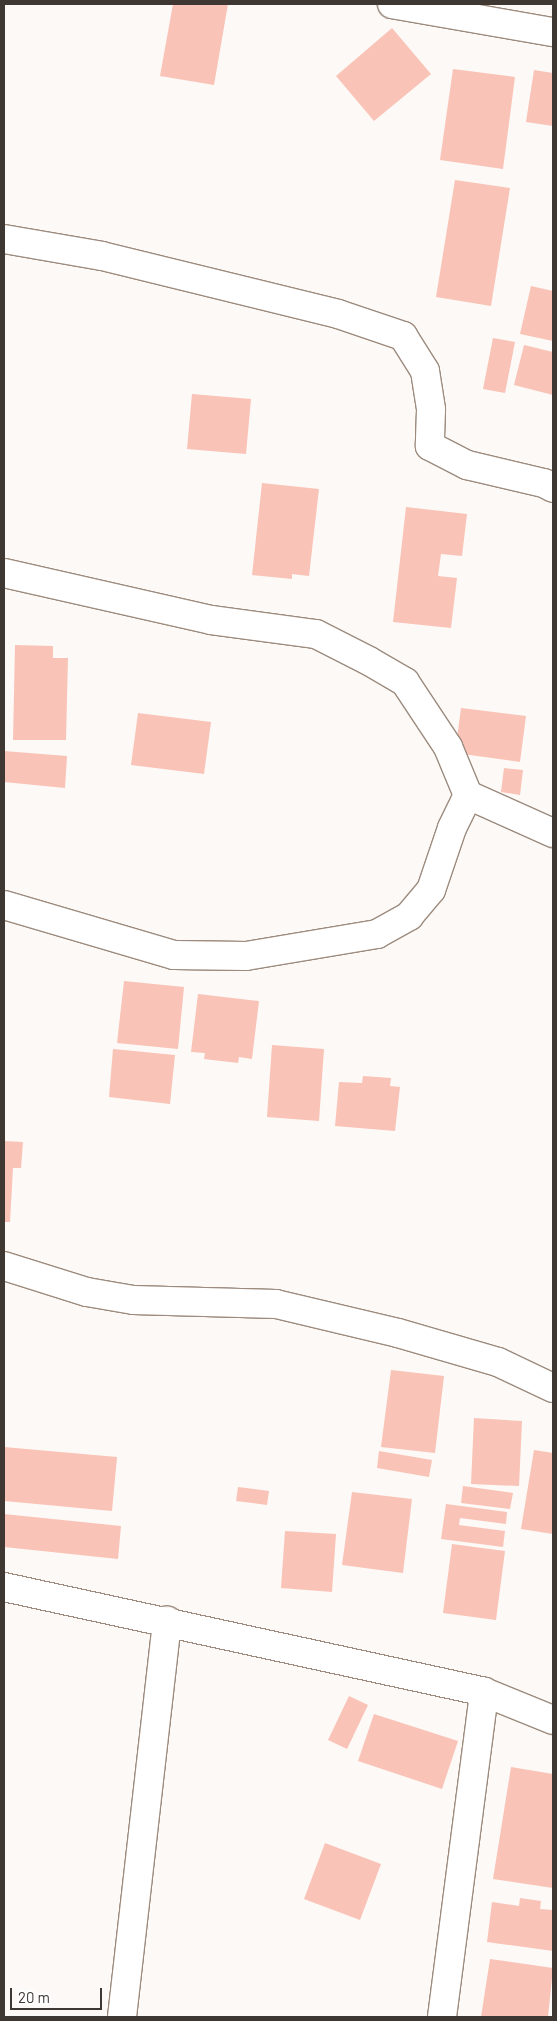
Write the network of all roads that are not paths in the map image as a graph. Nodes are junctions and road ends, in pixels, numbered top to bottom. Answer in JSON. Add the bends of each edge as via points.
{"nodes":[{"id":1,"x":392,"y":4,"type":"edge"},
{"id":2,"x":553,"y":32,"type":"edge"},
{"id":3,"x":4,"y":239,"type":"edge"},
{"id":4,"x":553,"y":488,"type":"edge"},
{"id":5,"x":4,"y":573,"type":"edge"},
{"id":6,"x":468,"y":795,"type":"junction"},
{"id":7,"x":553,"y":833,"type":"edge"},
{"id":8,"x":4,"y":905,"type":"edge"},
{"id":9,"x":4,"y":1266,"type":"edge"},
{"id":10,"x":553,"y":1388,"type":"edge"},
{"id":11,"x":4,"y":1587,"type":"edge"},
{"id":12,"x":167,"y":1621,"type":"junction"},
{"id":13,"x":484,"y":1692,"type":"junction"},
{"id":14,"x":553,"y":1720,"type":"edge"},
{"id":15,"x":122,"y":2017,"type":"edge"},
{"id":16,"x":442,"y":2017,"type":"edge"}],
"edges":[{"from":1,"to":2,"type":"street"},
{"from":3,"to":4,"type":"street","via":[[102,256],[338,314],[402,336],[425,371],[431,410],[430,446],[467,465],[544,483]]},
{"from":5,"to":6,"type":"street","via":[[211,620],[316,634],[405,682],[448,747]]},
{"from":6,"to":7,"type":"street"},
{"from":6,"to":8,"type":"street","via":[[452,828],[430,890],[409,916],[377,934],[246,956],[174,955]]},
{"from":9,"to":10,"type":"street","via":[[87,1292],[133,1300],[276,1304],[398,1333],[498,1362]]},
{"from":11,"to":12,"type":"street"},
{"from":12,"to":13,"type":"street"},
{"from":12,"to":15,"type":"street"},
{"from":13,"to":14,"type":"street"},
{"from":13,"to":16,"type":"street"}]}
